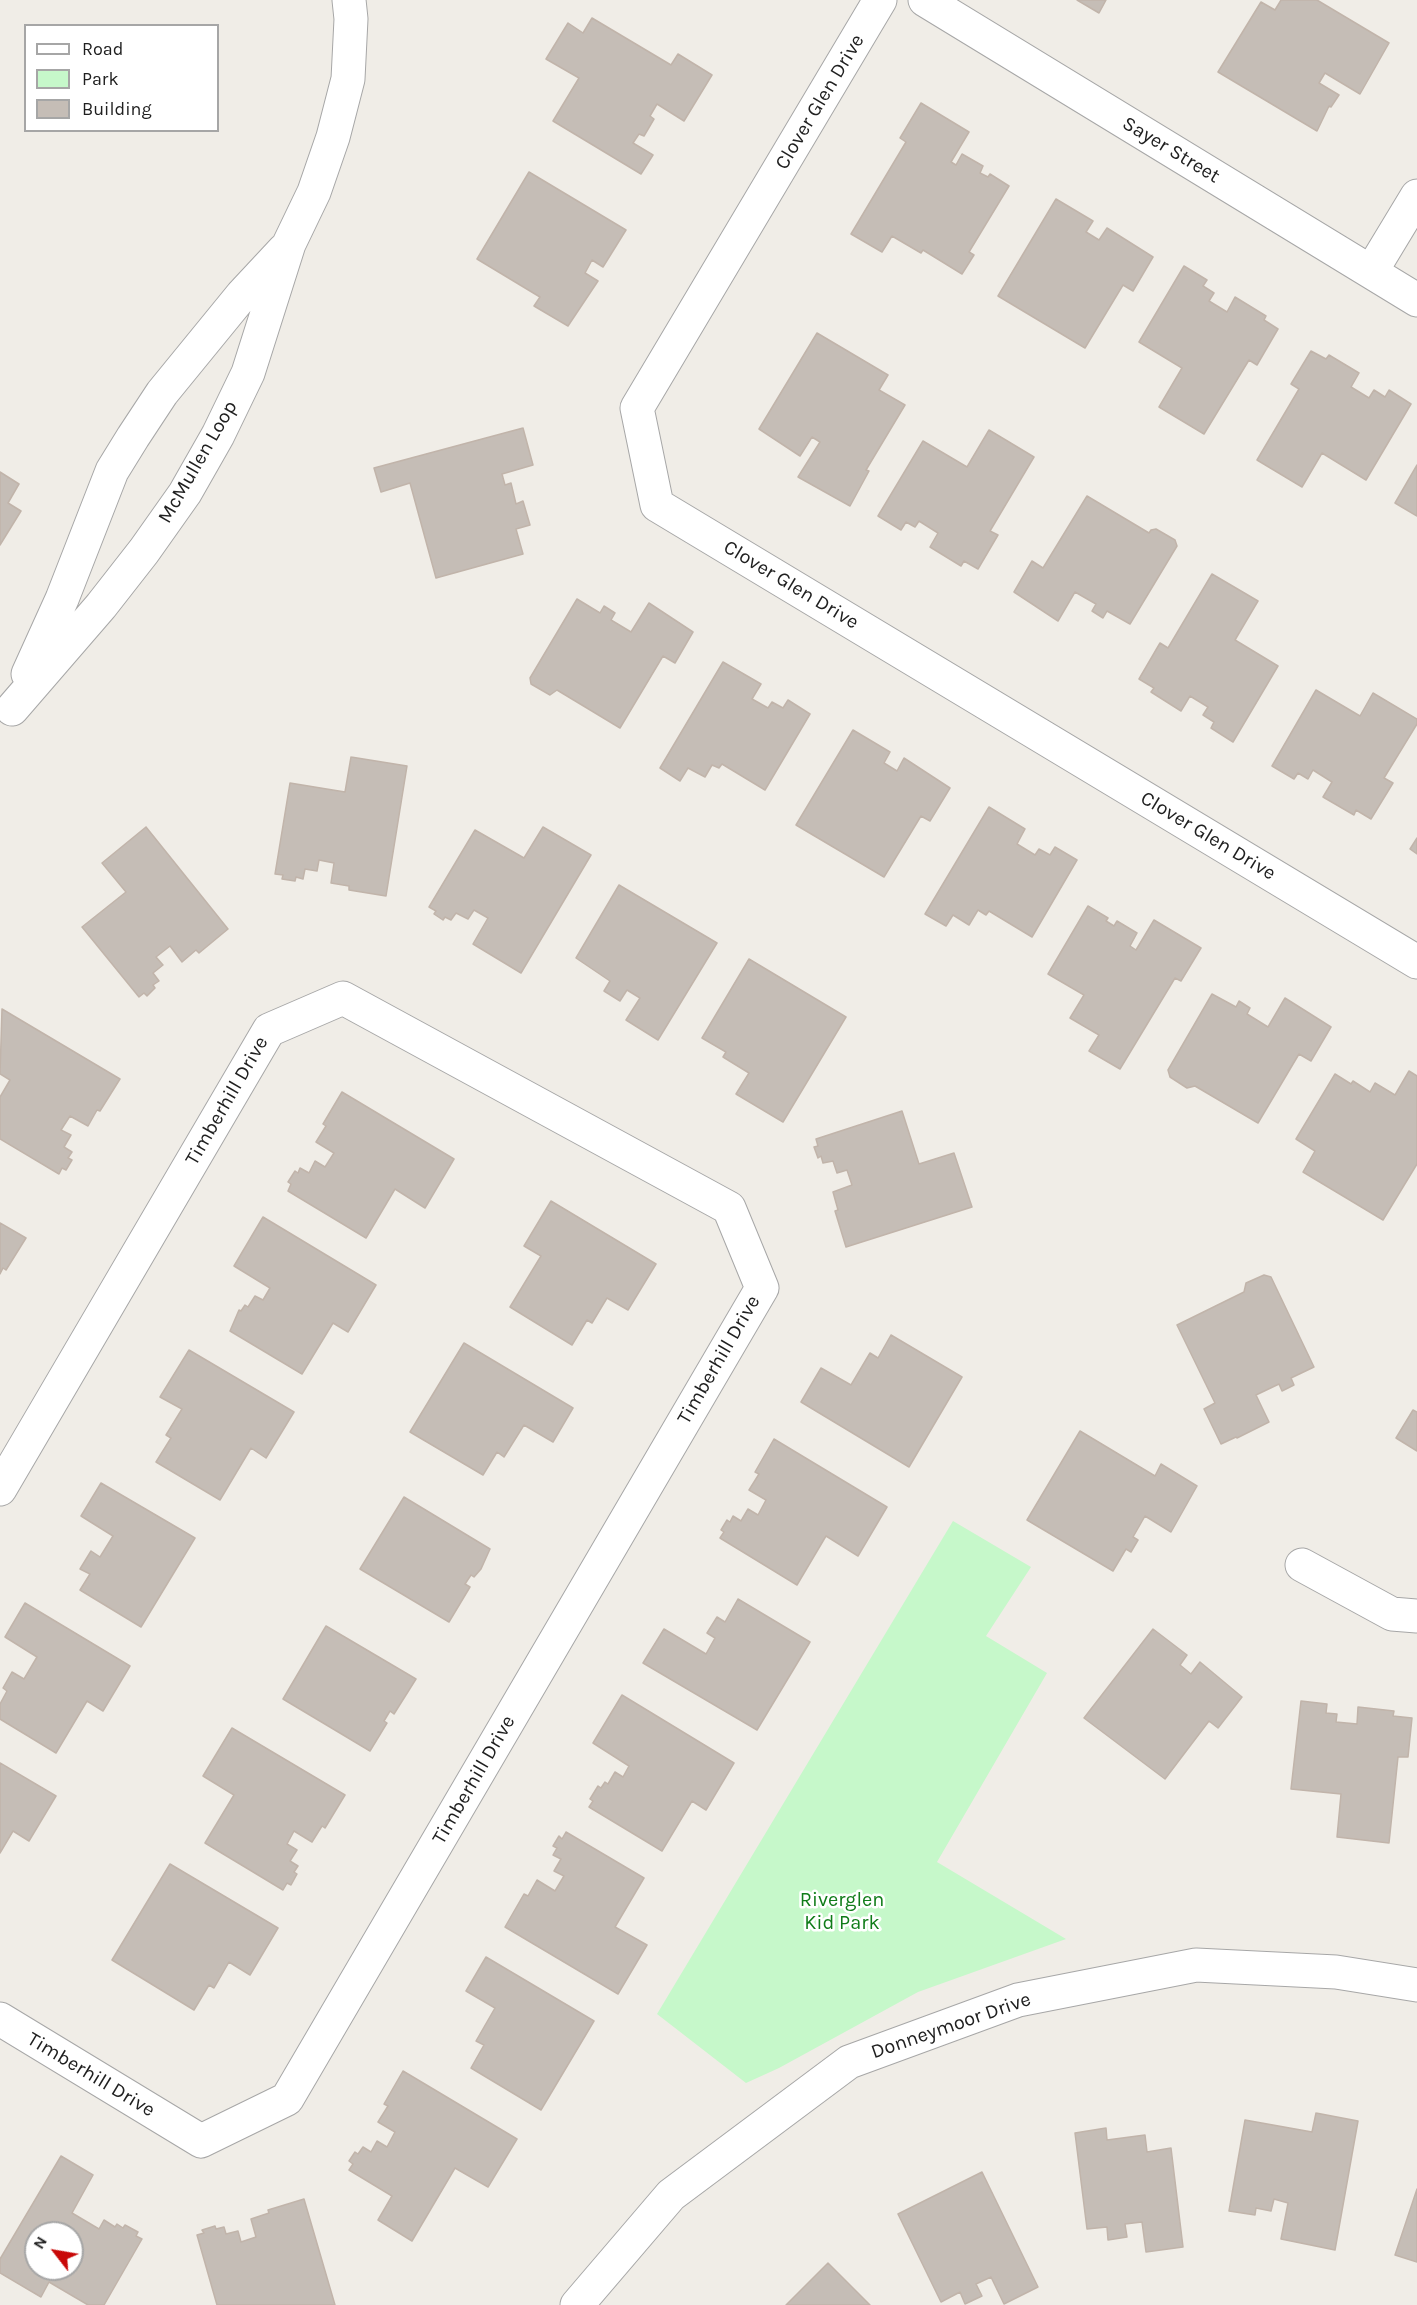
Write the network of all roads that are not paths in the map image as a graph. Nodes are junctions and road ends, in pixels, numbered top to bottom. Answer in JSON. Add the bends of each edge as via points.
{"nodes":[{"id":1,"x":349,"y":0,"type":"edge"},
{"id":2,"x":880,"y":0,"type":"edge"},
{"id":3,"x":925,"y":0,"type":"edge"},
{"id":4,"x":1417,"y":196,"type":"edge"},
{"id":5,"x":289,"y":244,"type":"junction"},
{"id":6,"x":1371,"y":272,"type":"junction"},
{"id":7,"x":1417,"y":300,"type":"edge"},
{"id":8,"x":6,"y":718,"type":"edge"},
{"id":9,"x":1417,"y":962,"type":"edge"},
{"id":10,"x":0,"y":1489,"type":"edge"},
{"id":11,"x":1302,"y":1565,"type":"dead end"},
{"id":12,"x":1417,"y":1616,"type":"edge"},
{"id":13,"x":1417,"y":1985,"type":"edge"},
{"id":14,"x":0,"y":2019,"type":"edge"},
{"id":15,"x":577,"y":2305,"type":"edge"}],
"edges":[{"from":1,"to":5,"type":"street","name":"McMullen Loop","via":[[348,79],[314,192]]},
{"from":2,"to":9,"type":"street","name":"Clover Glen Drive","via":[[637,408],[657,505]]},
{"from":3,"to":6,"type":"street","name":"Sayer Street"},
{"from":4,"to":6,"type":"street"},
{"from":5,"to":8,"type":"street","name":"McMullen Loop","via":[[162,393],[112,471],[62,599]]},
{"from":5,"to":8,"type":"street","name":"McMullen Loop","via":[[248,373],[185,493],[101,606]]},
{"from":6,"to":7,"type":"street","name":"Sayer Street"},
{"from":10,"to":14,"type":"street","name":"Timberhill Drive","via":[[269,1030],[343,998],[729,1208],[762,1288],[287,2099],[201,2141]]},
{"from":11,"to":12,"type":"street","via":[[1392,1614]]},
{"from":13,"to":15,"type":"street","name":"Donneymoor Drive","via":[[1336,1972],[1196,1965],[1018,2000],[849,2062],[671,2195]]}]}
